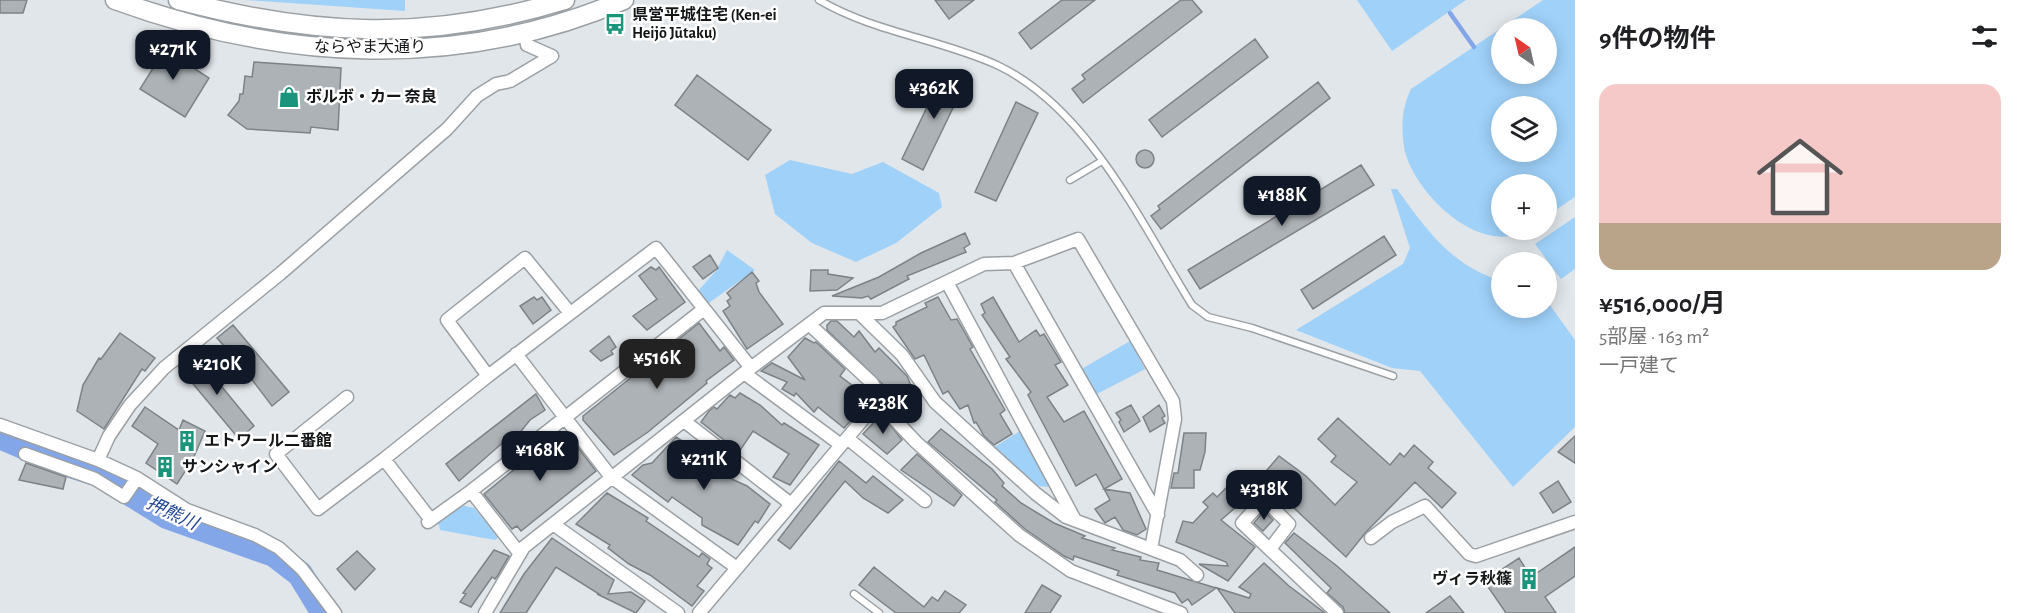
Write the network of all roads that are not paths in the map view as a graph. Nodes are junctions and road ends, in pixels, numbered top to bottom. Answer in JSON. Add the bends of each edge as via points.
{"nodes":[{"id":1,"x":115,"y":0,"type":"edge"},
{"id":2,"x":178,"y":0,"type":"edge"},
{"id":3,"x":565,"y":0,"type":"edge"},
{"id":4,"x":624,"y":0,"type":"edge"},
{"id":5,"x":819,"y":0,"type":"edge"},
{"id":6,"x":525,"y":32,"type":"junction"},
{"id":7,"x":1102,"y":161,"type":"junction"},
{"id":8,"x":1070,"y":180,"type":"dead end"},
{"id":9,"x":1014,"y":263,"type":"junction"},
{"id":10,"x":947,"y":282,"type":"junction"},
{"id":11,"x":704,"y":309,"type":"junction"},
{"id":12,"x":570,"y":313,"type":"junction"},
{"id":13,"x":859,"y":313,"type":"junction"},
{"id":14,"x":809,"y":324,"type":"junction"},
{"id":15,"x":516,"y":354,"type":"junction"},
{"id":16,"x":747,"y":370,"type":"junction"},
{"id":17,"x":1393,"y":375,"type":"dead end"},
{"id":18,"x":488,"y":376,"type":"junction"},
{"id":19,"x":348,"y":397,"type":"dead end"},
{"id":20,"x":881,"y":398,"type":"junction"},
{"id":21,"x":566,"y":417,"type":"junction"},
{"id":22,"x":684,"y":421,"type":"junction"},
{"id":23,"x":0,"y":425,"type":"edge"},
{"id":24,"x":844,"y":442,"type":"junction"},
{"id":25,"x":25,"y":454,"type":"dead end"},
{"id":26,"x":384,"y":459,"type":"junction"},
{"id":27,"x":98,"y":460,"type":"junction"},
{"id":28,"x":611,"y":477,"type":"junction"},
{"id":29,"x":137,"y":478,"type":"junction"},
{"id":30,"x":471,"y":491,"type":"junction"},
{"id":31,"x":925,"y":501,"type":"dead end"},
{"id":32,"x":791,"y":504,"type":"junction"},
{"id":33,"x":1158,"y":515,"type":"junction"},
{"id":34,"x":1075,"y":520,"type":"junction"},
{"id":35,"x":1575,"y":522,"type":"edge"},
{"id":36,"x":553,"y":524,"type":"junction"},
{"id":37,"x":1371,"y":538,"type":"dead end"},
{"id":38,"x":1151,"y":549,"type":"junction"},
{"id":39,"x":1270,"y":549,"type":"dead end"},
{"id":40,"x":520,"y":554,"type":"junction"},
{"id":41,"x":737,"y":568,"type":"junction"},
{"id":42,"x":1197,"y":575,"type":"dead end"},
{"id":43,"x":854,"y":594,"type":"dead end"},
{"id":44,"x":335,"y":613,"type":"edge"},
{"id":45,"x":485,"y":613,"type":"edge"},
{"id":46,"x":678,"y":613,"type":"edge"},
{"id":47,"x":699,"y":613,"type":"edge"},
{"id":48,"x":879,"y":613,"type":"edge"},
{"id":49,"x":1181,"y":613,"type":"edge"},
{"id":50,"x":1337,"y":613,"type":"edge"}],
"edges":[{"from":1,"to":6,"type":"street","name":"ならやま大通り","via":[[159,16],[280,44],[352,50],[426,48]]},
{"from":2,"to":3,"type":"street","name":"ならやま大通り","via":[[273,23],[352,30],[457,24]]},
{"from":4,"to":6,"type":"street","name":"ならやま大通り"},
{"from":5,"to":7,"type":"lane","via":[[855,17],[1000,66],[1054,102],[1083,132]]},
{"from":6,"to":27,"type":"street","via":[[527,45],[552,56],[477,96],[447,129],[290,266],[164,368],[130,405]]},
{"from":7,"to":8,"type":"lane"},
{"from":7,"to":17,"type":"lane","via":[[1192,305],[1208,317]]},
{"from":9,"to":10,"type":"street","via":[[984,264]]},
{"from":9,"to":33,"type":"street"},
{"from":9,"to":33,"type":"street","via":[[1078,239],[1173,401],[1175,419]]},
{"from":10,"to":13,"type":"street","via":[[882,313]]},
{"from":10,"to":34,"type":"street"},
{"from":11,"to":12,"type":"street","via":[[656,248]]},
{"from":11,"to":16,"type":"street"},
{"from":11,"to":21,"type":"street"},
{"from":12,"to":15,"type":"street"},
{"from":12,"to":18,"type":"street","via":[[525,258],[447,320]]},
{"from":13,"to":14,"type":"street","via":[[824,313]]},
{"from":13,"to":34,"type":"street","via":[[902,355],[934,402],[1035,493]]},
{"from":14,"to":16,"type":"street"},
{"from":14,"to":20,"type":"street","via":[[872,383]]},
{"from":15,"to":18,"type":"street"},
{"from":15,"to":21,"type":"street"},
{"from":16,"to":22,"type":"street"},
{"from":16,"to":24,"type":"street"},
{"from":18,"to":26,"type":"street"},
{"from":19,"to":26,"type":"street","via":[[276,454],[318,509]]},
{"from":20,"to":24,"type":"street"},
{"from":20,"to":49,"type":"street","via":[[894,420],[916,442],[1019,535],[1071,571]]},
{"from":21,"to":28,"type":"street"},
{"from":21,"to":30,"type":"street"},
{"from":22,"to":28,"type":"street"},
{"from":22,"to":32,"type":"street"},
{"from":23,"to":27,"type":"street"},
{"from":24,"to":31,"type":"street"},
{"from":24,"to":32,"type":"street"},
{"from":25,"to":29,"type":"street","via":[[95,479],[124,498]]},
{"from":26,"to":30,"type":"street","via":[[429,521]]},
{"from":27,"to":29,"type":"street"},
{"from":28,"to":36,"type":"street"},
{"from":28,"to":41,"type":"street"},
{"from":29,"to":44,"type":"street","via":[[187,510],[279,548],[302,569]]},
{"from":30,"to":40,"type":"street"},
{"from":32,"to":41,"type":"street"},
{"from":33,"to":38,"type":"street"},
{"from":34,"to":38,"type":"street"},
{"from":35,"to":37,"type":"street","via":[[1476,556],[1469,554],[1425,506],[1392,522]]},
{"from":36,"to":40,"type":"street"},
{"from":36,"to":46,"type":"street"},
{"from":38,"to":42,"type":"street","via":[[1180,560]]},
{"from":39,"to":50,"type":"street"},
{"from":40,"to":45,"type":"street"},
{"from":41,"to":47,"type":"street"},
{"from":43,"to":48,"type":"lane"}]}
